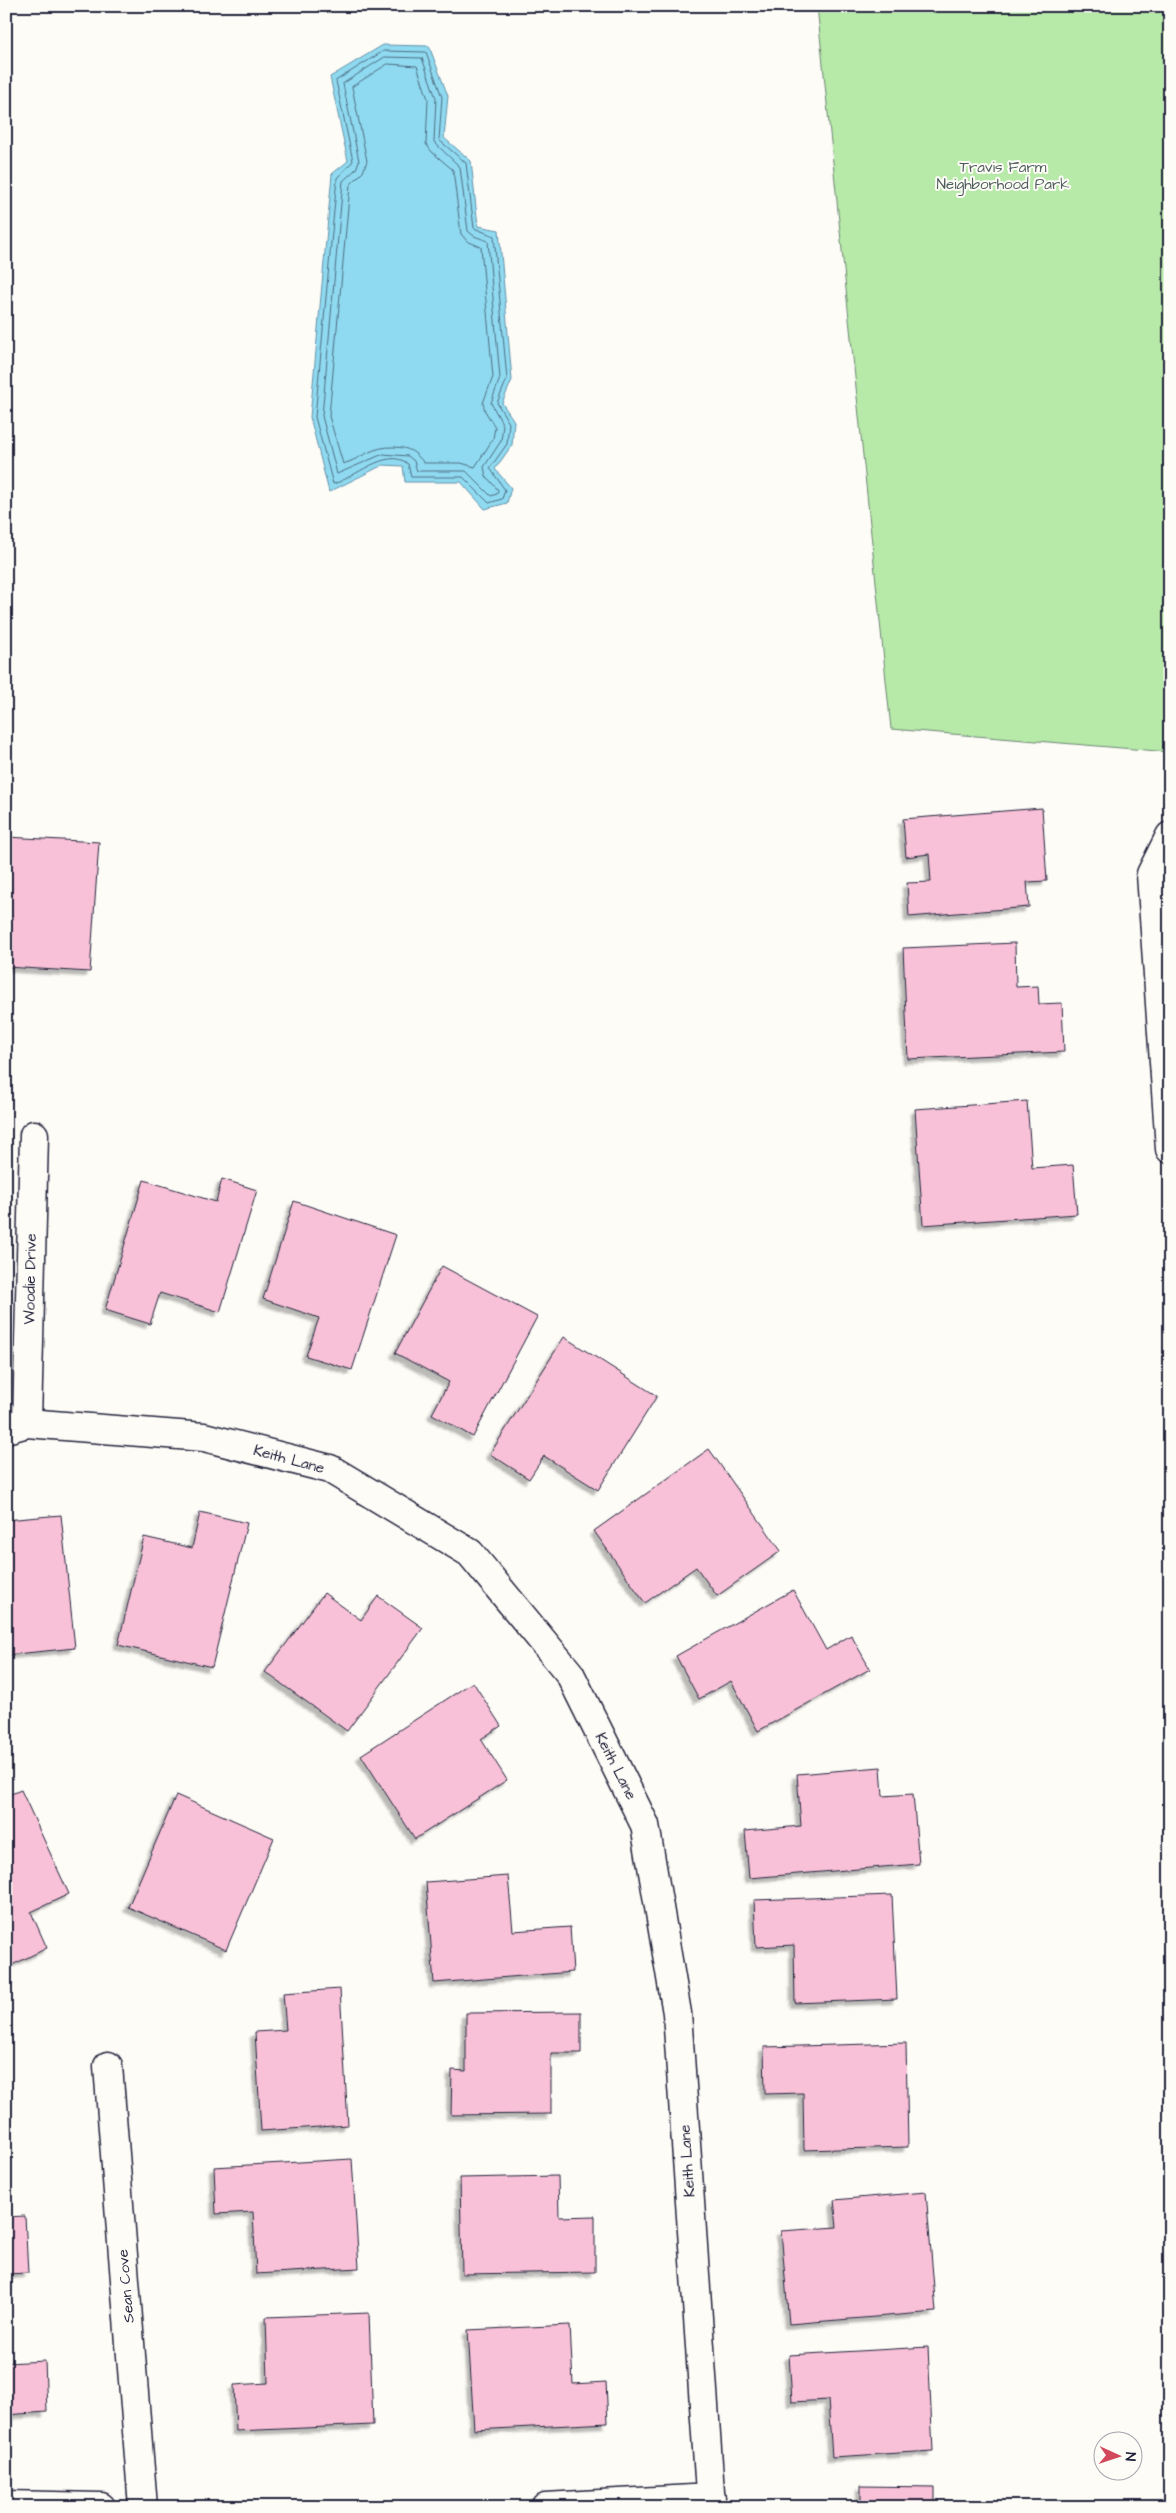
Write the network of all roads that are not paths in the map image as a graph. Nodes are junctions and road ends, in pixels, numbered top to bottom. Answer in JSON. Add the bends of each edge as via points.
{"nodes":[{"id":1,"x":1170,"y":836,"type":"edge"},
{"id":2,"x":34,"y":1135,"type":"dead end"},
{"id":3,"x":1170,"y":1149,"type":"edge"},
{"id":4,"x":17,"y":1426,"type":"edge"},
{"id":5,"x":108,"y":2066,"type":"dead end"},
{"id":6,"x":711,"y":2502,"type":"edge"},
{"id":7,"x":6,"y":2505,"type":"edge"},
{"id":8,"x":101,"y":2507,"type":"edge"},
{"id":9,"x":143,"y":2507,"type":"edge"},
{"id":10,"x":545,"y":2507,"type":"edge"}],
"edges":[{"from":1,"to":3,"type":"street","via":[[1151,874]]},
{"from":2,"to":4,"type":"street","name":"Woodie Drive"},
{"from":4,"to":6,"type":"street","name":"Keith Lane","via":[[204,1437],[330,1469],[470,1553],[570,1674],[645,1824],[677,2013]]},
{"from":5,"to":9,"type":"street","name":"Sean Cove"},
{"from":6,"to":10,"type":"street"},
{"from":7,"to":8,"type":"street"}]}
